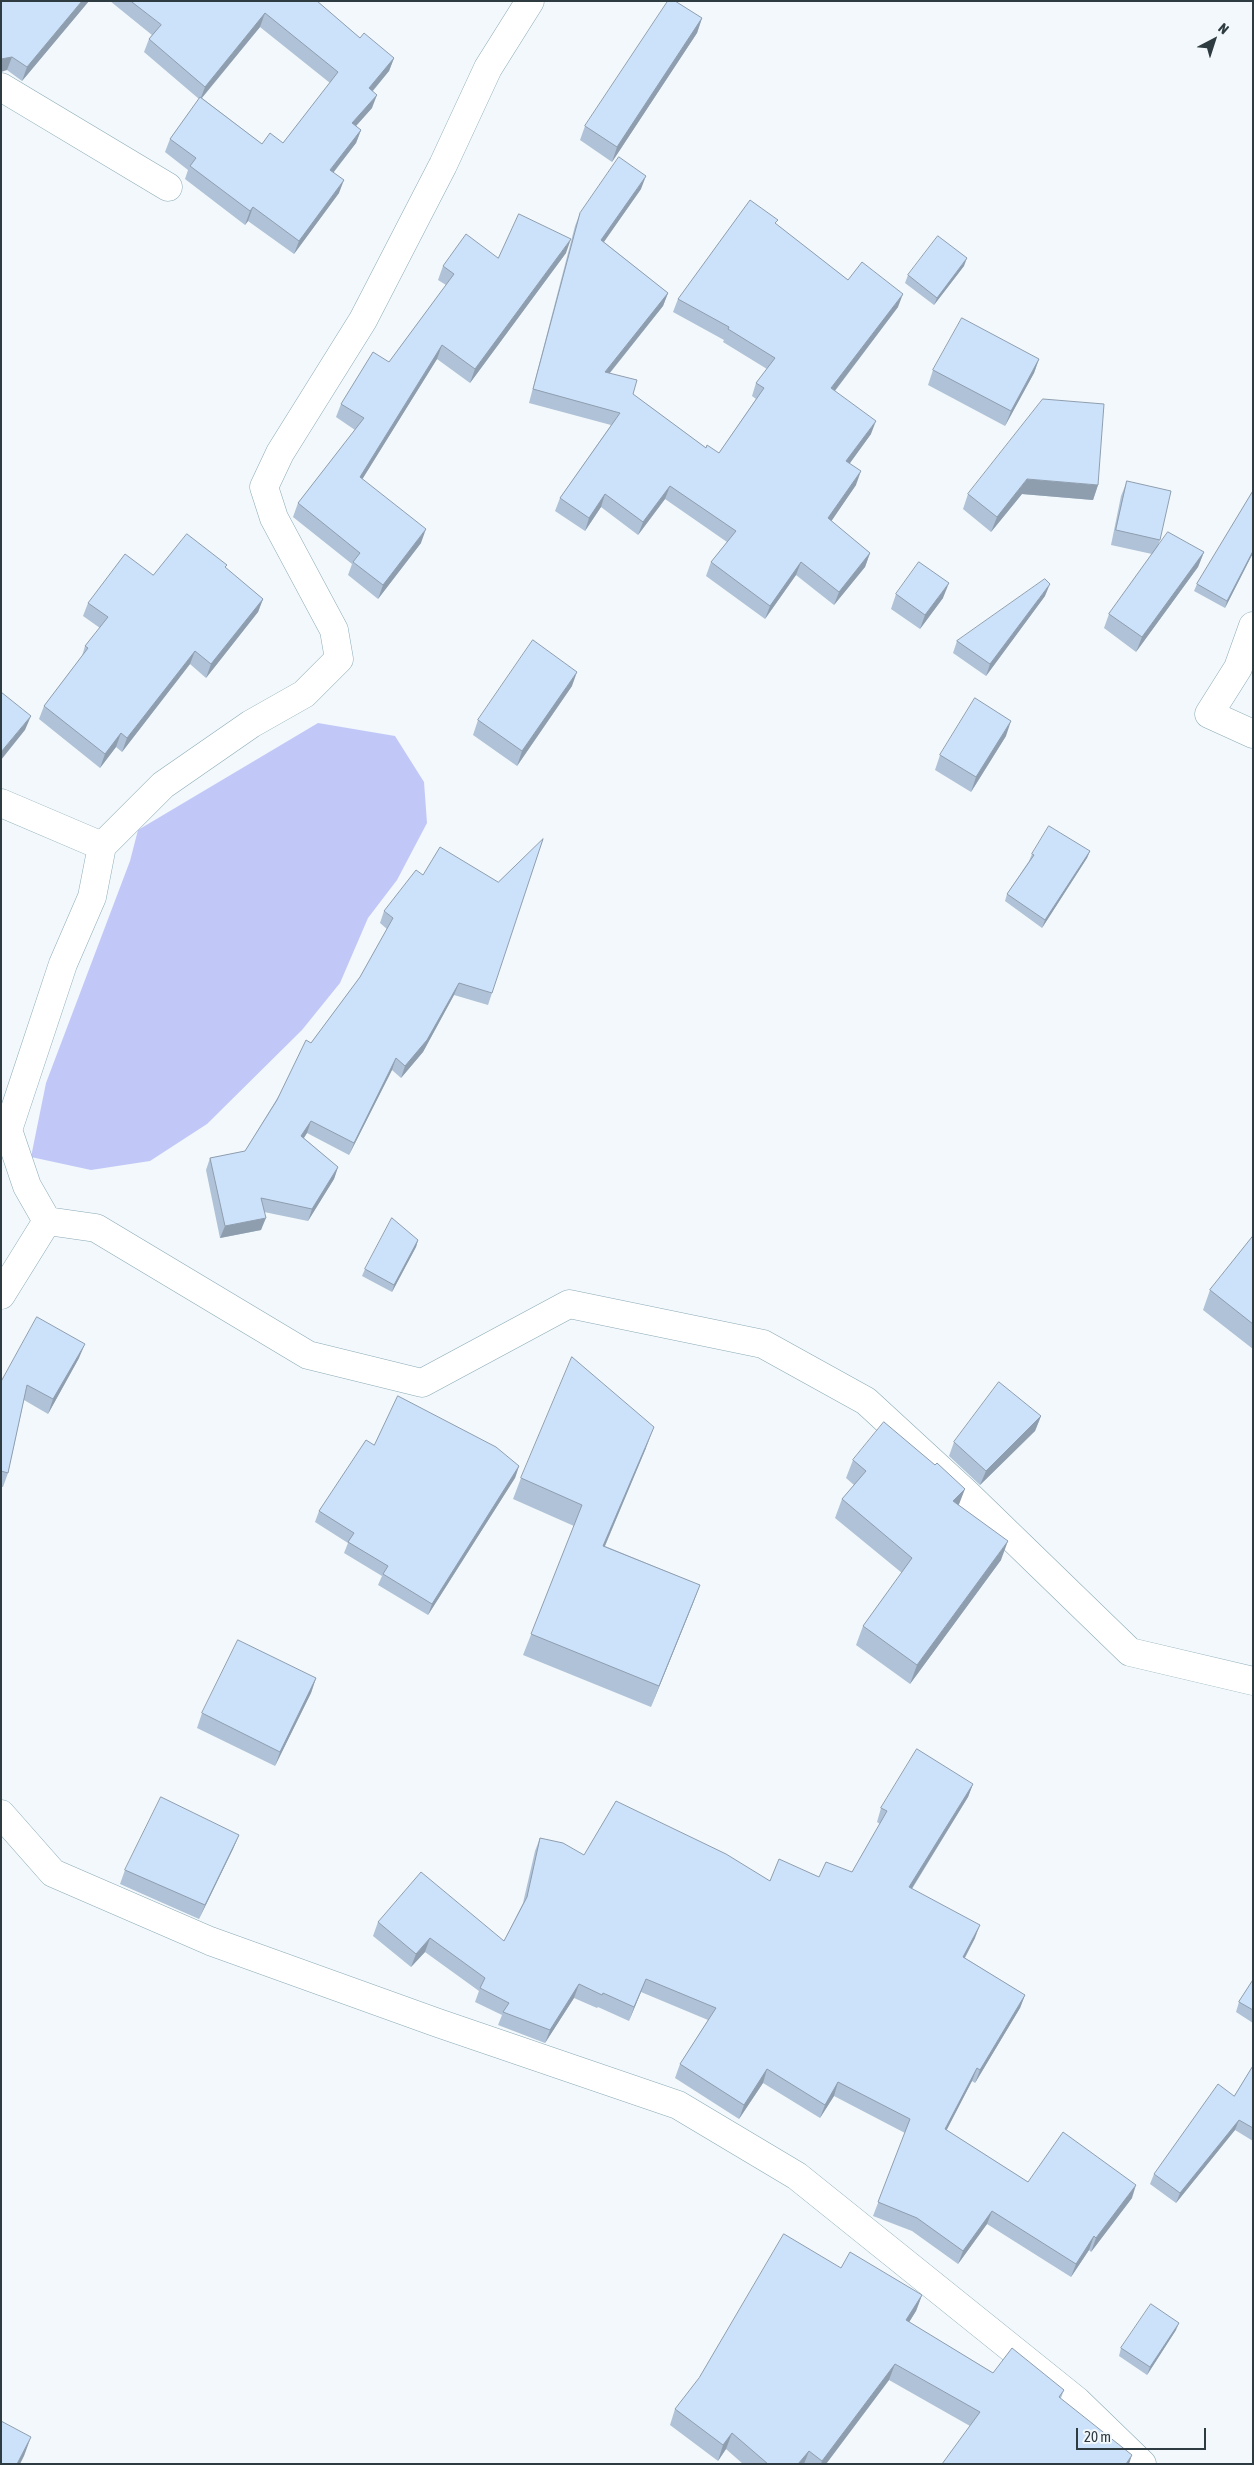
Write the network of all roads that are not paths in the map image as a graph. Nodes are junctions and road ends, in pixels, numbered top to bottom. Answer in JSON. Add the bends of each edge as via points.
{"nodes":[{"id":1,"x":530,"y":1,"type":"edge"},
{"id":2,"x":1,"y":87,"type":"edge"},
{"id":3,"x":168,"y":187,"type":"dead end"},
{"id":4,"x":1253,"y":626,"type":"edge"},
{"id":5,"x":1253,"y":734,"type":"edge"},
{"id":6,"x":1,"y":803,"type":"edge"},
{"id":7,"x":102,"y":846,"type":"junction"},
{"id":8,"x":47,"y":1222,"type":"junction"},
{"id":9,"x":1,"y":1295,"type":"edge"},
{"id":10,"x":1253,"y":1680,"type":"edge"},
{"id":11,"x":1,"y":1814,"type":"edge"},
{"id":12,"x":1142,"y":2464,"type":"edge"}],
"edges":[{"from":1,"to":7,"type":"street","via":[[488,68],[443,165],[363,320],[280,453],[264,487],[274,518],[334,630],[339,659],[304,694],[251,724],[163,785]]},
{"from":2,"to":3,"type":"street"},
{"from":4,"to":5,"type":"street","via":[[1238,668],[1209,714]]},
{"from":6,"to":7,"type":"street"},
{"from":7,"to":8,"type":"street","via":[[92,898],[63,964],[8,1130],[27,1186]]},
{"from":8,"to":9,"type":"street"},
{"from":8,"to":10,"type":"street","via":[[96,1228],[308,1355],[422,1384],[569,1304],[763,1344],[866,1401],[1130,1652]]},
{"from":11,"to":12,"type":"street","via":[[52,1873],[210,1940],[678,2105],[797,2176],[1077,2401]]}]}
